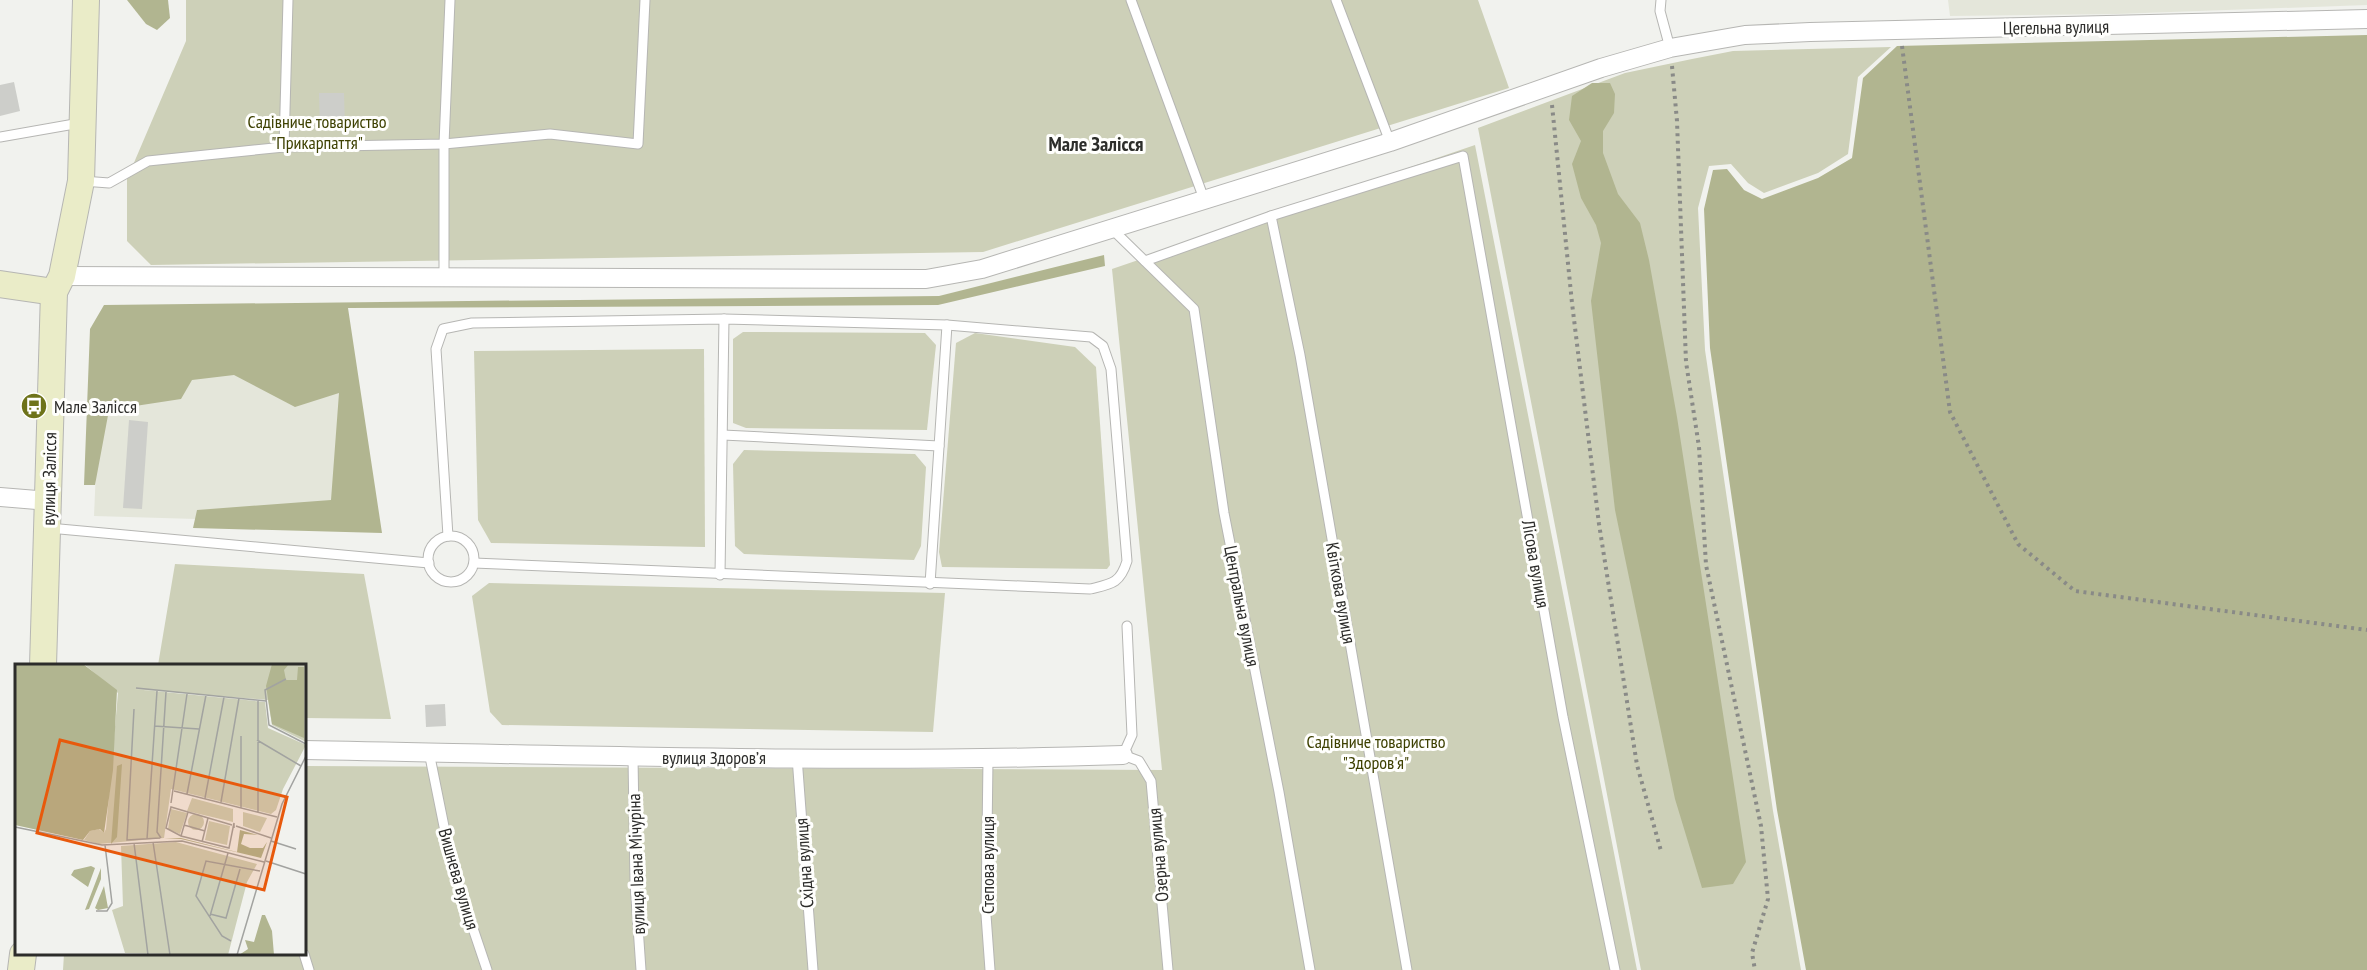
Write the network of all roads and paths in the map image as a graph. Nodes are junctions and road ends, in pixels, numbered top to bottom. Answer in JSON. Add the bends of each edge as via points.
{"nodes":[{"id":1,"x":86,"y":0,"type":"edge"},
{"id":2,"x":288,"y":0,"type":"edge"},
{"id":3,"x":450,"y":0,"type":"edge"},
{"id":4,"x":645,"y":0,"type":"edge"},
{"id":5,"x":1131,"y":0,"type":"edge"},
{"id":6,"x":1336,"y":0,"type":"edge"},
{"id":7,"x":1661,"y":0,"type":"edge"},
{"id":8,"x":2367,"y":20,"type":"edge"},
{"id":9,"x":1900,"y":30,"type":"junction"},
{"id":10,"x":1670,"y":48,"type":"junction"},
{"id":11,"x":1550,"y":87,"type":"junction"},
{"id":12,"x":82,"y":123,"type":"junction"},
{"id":13,"x":0,"y":137,"type":"edge"},
{"id":14,"x":1390,"y":142,"type":"junction"},
{"id":15,"x":444,"y":144,"type":"junction"},
{"id":16,"x":284,"y":147,"type":"junction"},
{"id":17,"x":81,"y":181,"type":"junction"},
{"id":18,"x":1204,"y":199,"type":"junction"},
{"id":19,"x":1271,"y":216,"type":"junction"},
{"id":20,"x":1112,"y":229,"type":"junction"},
{"id":21,"x":1145,"y":261,"type":"junction"},
{"id":22,"x":444,"y":277,"type":"junction"},
{"id":23,"x":58,"y":284,"type":"junction"},
{"id":24,"x":0,"y":285,"type":"edge"},
{"id":25,"x":724,"y":320,"type":"junction"},
{"id":26,"x":947,"y":325,"type":"junction"},
{"id":27,"x":723,"y":435,"type":"junction"},
{"id":28,"x":939,"y":446,"type":"junction"},
{"id":29,"x":0,"y":497,"type":"edge"},
{"id":30,"x":49,"y":501,"type":"junction"},
{"id":31,"x":48,"y":528,"type":"junction"},
{"id":32,"x":448,"y":536,"type":"junction"},
{"id":33,"x":429,"y":563,"type":"junction"},
{"id":34,"x":474,"y":564,"type":"junction"},
{"id":35,"x":720,"y":575,"type":"junction"},
{"id":36,"x":930,"y":584,"type":"junction"},
{"id":37,"x":1127,"y":626,"type":"dead end"},
{"id":38,"x":2367,"y":630,"type":"edge"},
{"id":39,"x":43,"y":664,"type":"edge"},
{"id":40,"x":306,"y":750,"type":"edge"},
{"id":41,"x":429,"y":752,"type":"junction"},
{"id":42,"x":1124,"y":755,"type":"junction"},
{"id":43,"x":797,"y":756,"type":"junction"},
{"id":44,"x":633,"y":757,"type":"junction"},
{"id":45,"x":988,"y":759,"type":"junction"},
{"id":46,"x":1661,"y":851,"type":"dead end"},
{"id":47,"x":23,"y":955,"type":"edge"},
{"id":48,"x":304,"y":955,"type":"edge"},
{"id":49,"x":21,"y":970,"type":"edge"},
{"id":50,"x":309,"y":970,"type":"edge"},
{"id":51,"x":487,"y":970,"type":"edge"},
{"id":52,"x":641,"y":970,"type":"edge"},
{"id":53,"x":813,"y":970,"type":"edge"},
{"id":54,"x":990,"y":970,"type":"edge"},
{"id":55,"x":1168,"y":970,"type":"edge"},
{"id":56,"x":1310,"y":970,"type":"edge"},
{"id":57,"x":1407,"y":970,"type":"edge"},
{"id":58,"x":1615,"y":970,"type":"edge"},
{"id":59,"x":1755,"y":970,"type":"edge"}],
"edges":[{"from":1,"to":12,"type":"main road","name":"вулиця Залісся"},
{"from":2,"to":16,"type":"lane"},
{"from":3,"to":15,"type":"lane"},
{"from":4,"to":15,"type":"lane","via":[[638,144],[550,134]]},
{"from":5,"to":18,"type":"lane"},
{"from":6,"to":14,"type":"lane"},
{"from":7,"to":10,"type":"lane","via":[[1660,11]]},
{"from":8,"to":9,"type":"street","name":"Цегельна вулиця"},
{"from":9,"to":10,"type":"street","name":"Цегельна вулиця","via":[[1745,35]]},
{"from":9,"to":38,"type":"path","via":[[1950,412],[2018,544],[2075,591]]},
{"from":10,"to":11,"type":"street","name":"Цегельна вулиця"},
{"from":10,"to":59,"type":"path","via":[[1677,121],[1686,362],[1699,447],[1706,565],[1761,826],[1768,899],[1752,953]]},
{"from":11,"to":14,"type":"street","name":"Цегельна вулиця"},
{"from":11,"to":46,"type":"path","via":[[1599,524],[1637,765]]},
{"from":12,"to":13,"type":"lane"},
{"from":12,"to":17,"type":"main road","name":"вулиця Залісся"},
{"from":14,"to":18,"type":"street","name":"Цегельна вулиця"},
{"from":15,"to":16,"type":"lane"},
{"from":15,"to":22,"type":"lane"},
{"from":16,"to":17,"type":"lane","via":[[148,161],[109,183]]},
{"from":17,"to":23,"type":"main road","name":"вулиця Залісся"},
{"from":18,"to":20,"type":"street","name":"Цегельна вулиця"},
{"from":19,"to":21,"type":"lane"},
{"from":19,"to":57,"type":"lane","name":"Квіткова вулиця","via":[[1300,355]]},
{"from":19,"to":58,"type":"lane","name":"Лісова вулиця","via":[[1464,156],[1563,717]]},
{"from":20,"to":21,"type":"lane","name":"Центральна вулиця"},
{"from":20,"to":22,"type":"street","name":"Цегельна вулиця","via":[[982,269],[926,279]]},
{"from":21,"to":56,"type":"lane","name":"Центральна вулиця","via":[[1194,309],[1224,513]]},
{"from":22,"to":23,"type":"street","name":"Цегельна вулиця"},
{"from":23,"to":24,"type":"main road"},
{"from":23,"to":30,"type":"main road","name":"вулиця Залісся"},
{"from":25,"to":26,"type":"lane"},
{"from":25,"to":27,"type":"lane"},
{"from":25,"to":32,"type":"lane","via":[[472,323],[443,329],[436,349]]},
{"from":26,"to":28,"type":"lane"},
{"from":26,"to":36,"type":"lane","via":[[1068,333],[1091,337],[1103,346],[1111,369],[1127,561],[1123,575],[1112,584],[1090,589]]},
{"from":27,"to":28,"type":"lane"},
{"from":27,"to":35,"type":"lane"},
{"from":28,"to":36,"type":"lane"},
{"from":29,"to":30,"type":"street"},
{"from":30,"to":31,"type":"main road","name":"вулиця Залісся"},
{"from":31,"to":33,"type":"lane"},
{"from":31,"to":39,"type":"main road","name":"вулиця Залісся"},
{"from":32,"to":33,"type":"lane","via":[[433,546]]},
{"from":32,"to":34,"type":"lane","via":[[468,543],[474,552]]},
{"from":33,"to":34,"type":"lane","via":[[441,580],[451,582],[462,580]]},
{"from":34,"to":35,"type":"lane"},
{"from":35,"to":36,"type":"lane"},
{"from":37,"to":42,"type":"lane","via":[[1132,735]]},
{"from":40,"to":41,"type":"street","name":"вулиця Здоровʼя"},
{"from":41,"to":44,"type":"street","name":"вулиця Здоровʼя"},
{"from":41,"to":51,"type":"lane","name":"Вишнева вулиця","via":[[452,866]]},
{"from":42,"to":45,"type":"street","name":"вулиця Здоровʼя"},
{"from":42,"to":55,"type":"lane","name":"Озерна вулиця","via":[[1139,761],[1151,781]]},
{"from":43,"to":44,"type":"street","name":"вулиця Здоровʼя"},
{"from":43,"to":45,"type":"street","name":"вулиця Здоровʼя"},
{"from":43,"to":53,"type":"lane","name":"Східна вулиця"},
{"from":44,"to":52,"type":"lane","name":"вулиця Івана Мічуріна"},
{"from":45,"to":54,"type":"lane","name":"Степова вулиця","via":[[986,915]]},
{"from":47,"to":49,"type":"main road"},
{"from":48,"to":50,"type":"lane"}]}
